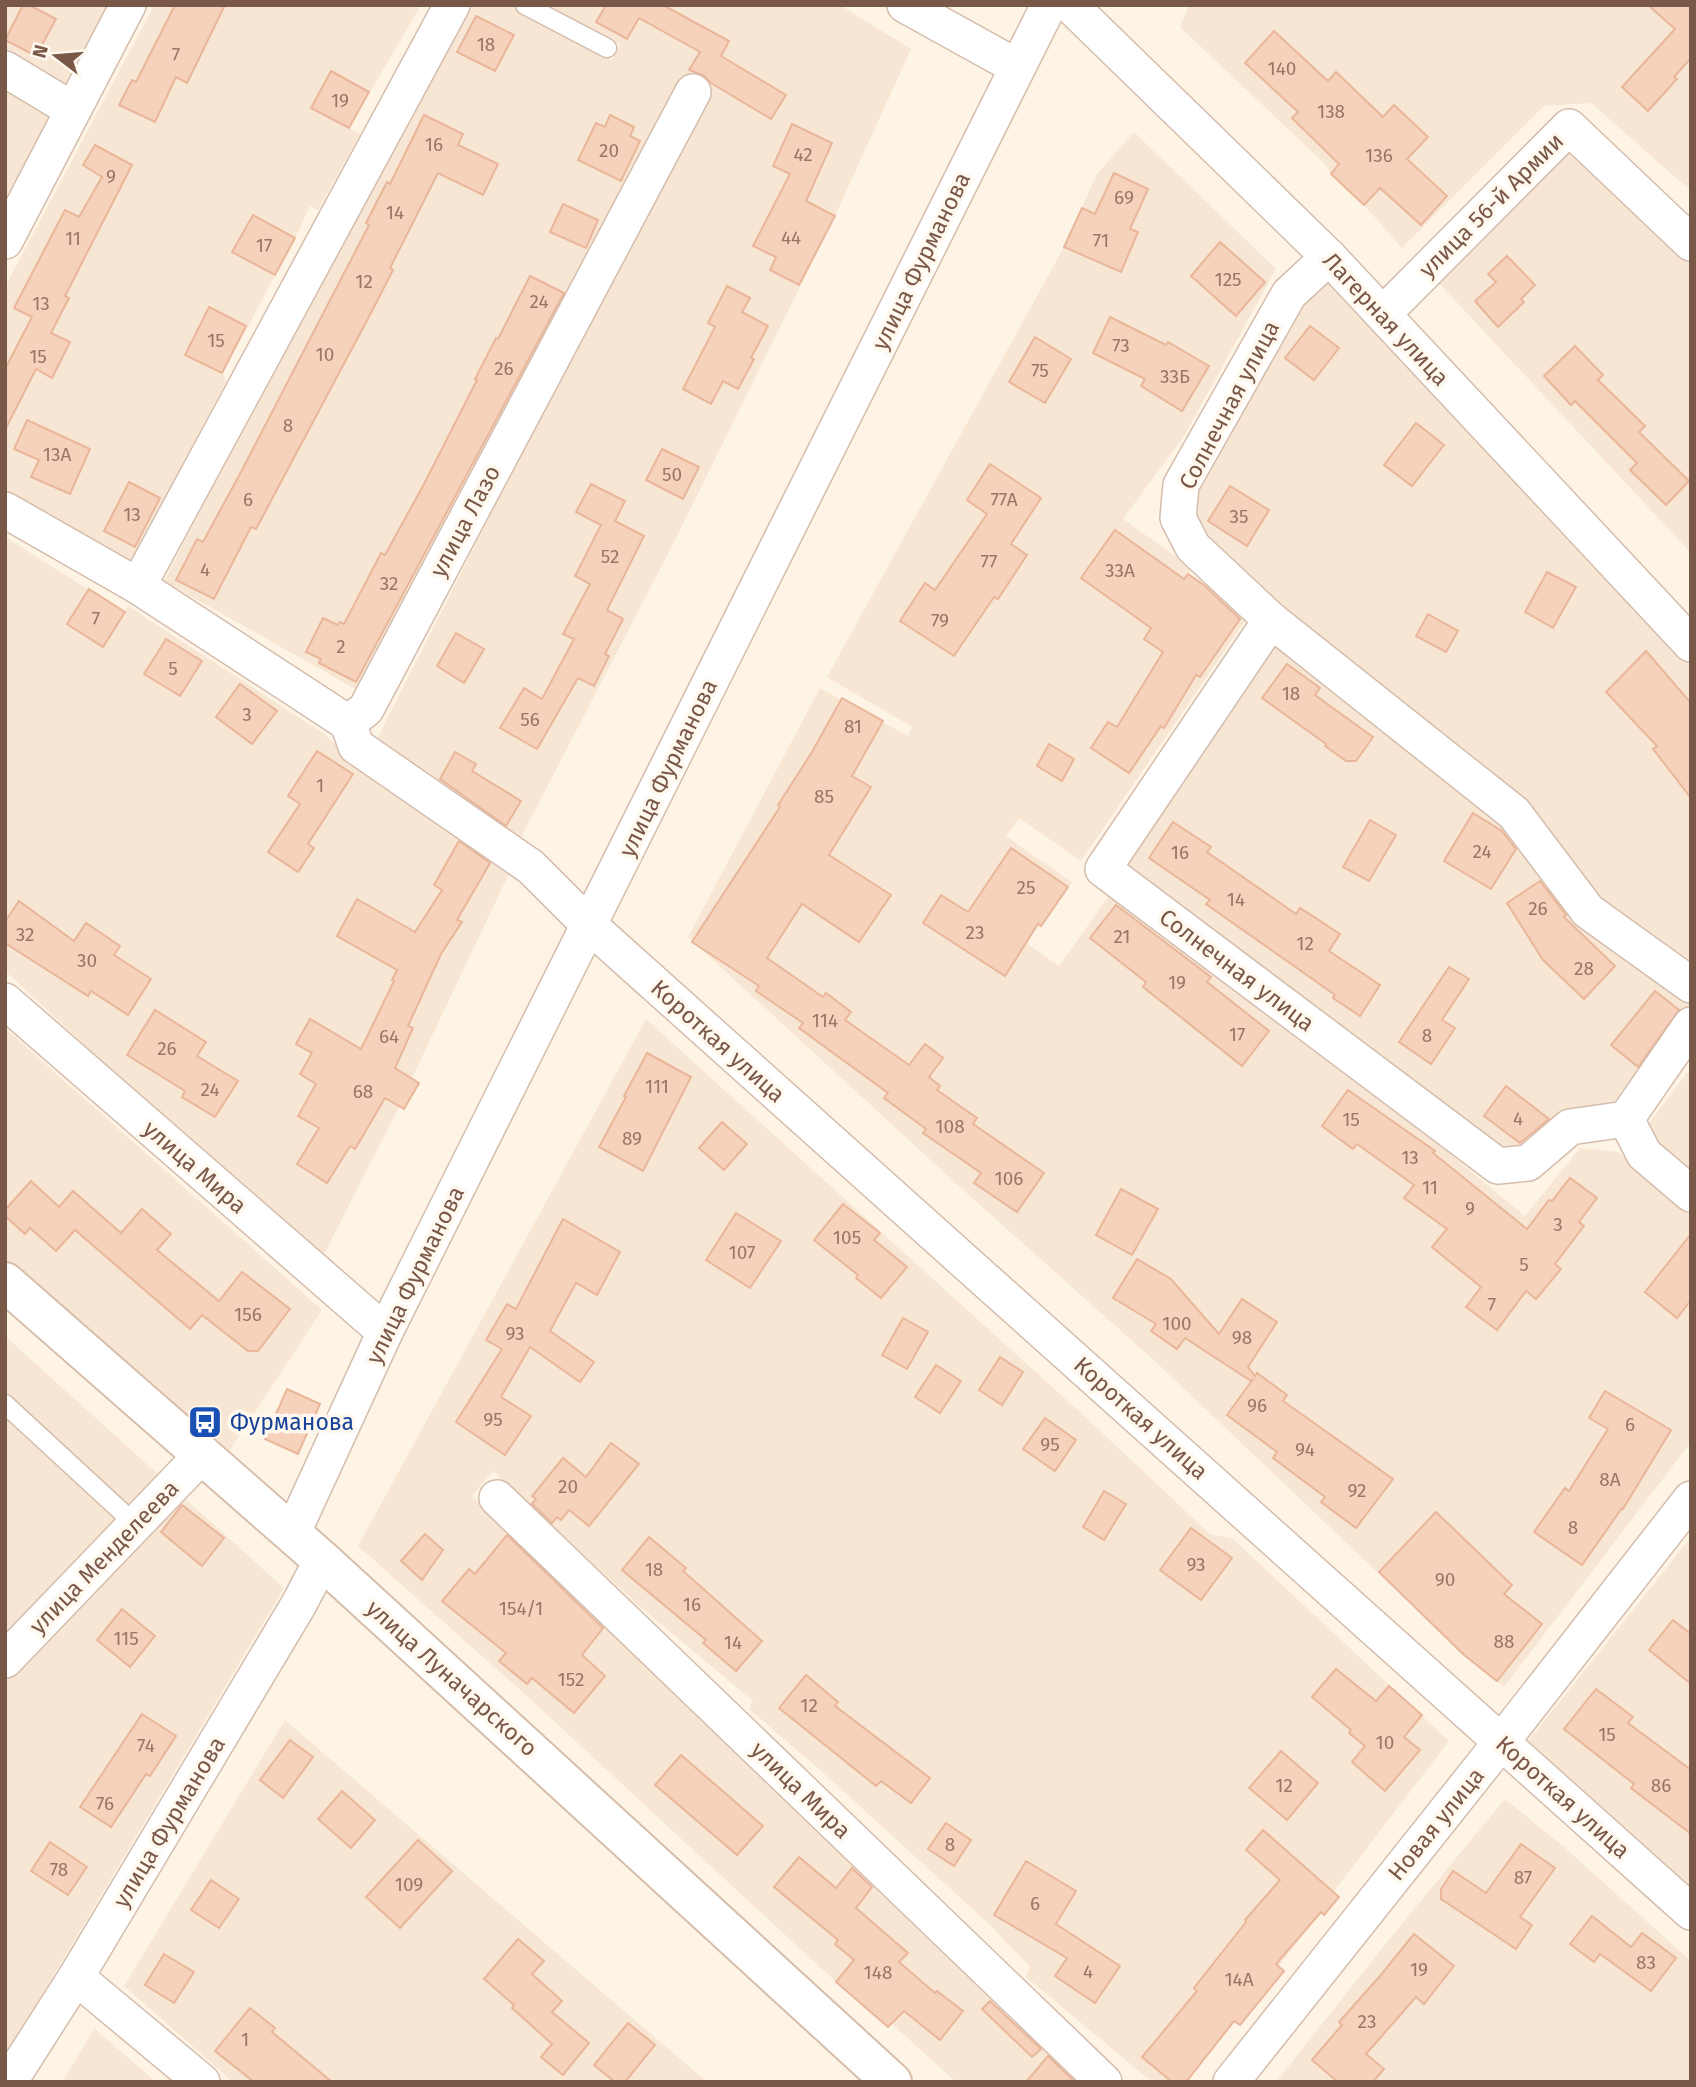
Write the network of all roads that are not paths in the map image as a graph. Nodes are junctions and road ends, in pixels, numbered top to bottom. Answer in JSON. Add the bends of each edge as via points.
{"nodes":[{"id":1,"x":128,"y":5,"type":"edge"},
{"id":2,"x":452,"y":5,"type":"edge"},
{"id":3,"x":525,"y":5,"type":"edge"},
{"id":4,"x":905,"y":5,"type":"edge"},
{"id":5,"x":1049,"y":5,"type":"edge"},
{"id":6,"x":1070,"y":5,"type":"edge"},
{"id":7,"x":607,"y":48,"type":"dead end"},
{"id":8,"x":1017,"y":67,"type":"junction"},
{"id":9,"x":5,"y":69,"type":"edge"},
{"id":10,"x":693,"y":92,"type":"dead end"},
{"id":11,"x":74,"y":110,"type":"junction"},
{"id":12,"x":5,"y":241,"type":"edge"},
{"id":13,"x":1691,"y":243,"type":"edge"},
{"id":14,"x":1329,"y":257,"type":"junction"},
{"id":15,"x":1383,"y":314,"type":"junction"},
{"id":16,"x":5,"y":510,"type":"edge"},
{"id":17,"x":138,"y":586,"type":"junction"},
{"id":18,"x":1271,"y":620,"type":"junction"},
{"id":19,"x":1691,"y":645,"type":"edge"},
{"id":20,"x":348,"y":723,"type":"junction"},
{"id":21,"x":590,"y":926,"type":"junction"},
{"id":22,"x":1691,"y":985,"type":"edge"},
{"id":23,"x":5,"y":1001,"type":"edge"},
{"id":24,"x":1691,"y":1025,"type":"edge"},
{"id":25,"x":1626,"y":1119,"type":"junction"},
{"id":26,"x":1691,"y":1194,"type":"edge"},
{"id":27,"x":5,"y":1282,"type":"edge"},
{"id":28,"x":385,"y":1332,"type":"junction"},
{"id":29,"x":5,"y":1404,"type":"edge"},
{"id":30,"x":202,"y":1455,"type":"junction"},
{"id":31,"x":498,"y":1498,"type":"dead end"},
{"id":32,"x":1691,"y":1499,"type":"edge"},
{"id":33,"x":135,"y":1524,"type":"junction"},
{"id":34,"x":292,"y":1534,"type":"junction"},
{"id":35,"x":322,"y":1560,"type":"junction"},
{"id":36,"x":5,"y":1660,"type":"edge"},
{"id":37,"x":1502,"y":1741,"type":"junction"},
{"id":38,"x":1691,"y":1912,"type":"edge"},
{"id":39,"x":76,"y":1978,"type":"junction"},
{"id":40,"x":9,"y":2082,"type":"edge"},
{"id":41,"x":202,"y":2082,"type":"edge"},
{"id":42,"x":892,"y":2082,"type":"edge"},
{"id":43,"x":1104,"y":2082,"type":"edge"},
{"id":44,"x":1231,"y":2082,"type":"edge"}],
"edges":[{"from":1,"to":11,"type":"street"},
{"from":2,"to":17,"type":"street"},
{"from":3,"to":7,"type":"lane"},
{"from":4,"to":8,"type":"street"},
{"from":5,"to":8,"type":"street","name":"улица Фурманова"},
{"from":6,"to":14,"type":"street","name":"Лагерная улица"},
{"from":8,"to":21,"type":"street","name":"улица Фурманова"},
{"from":9,"to":11,"type":"street"},
{"from":10,"to":20,"type":"street","name":"улица Лазо","via":[[366,709]]},
{"from":11,"to":12,"type":"street"},
{"from":13,"to":15,"type":"street","name":"улица 56-й Армии","via":[[1569,127]]},
{"from":14,"to":15,"type":"street","name":"Лагерная улица"},
{"from":14,"to":18,"type":"street","name":"Солнечная улица","via":[[1289,294],[1181,485],[1178,518],[1193,547]]},
{"from":15,"to":19,"type":"street","name":"Лагерная улица"},
{"from":16,"to":17,"type":"street"},
{"from":17,"to":20,"type":"street"},
{"from":18,"to":22,"type":"street","name":"Солнечная улица","via":[[1514,813],[1588,911]]},
{"from":18,"to":25,"type":"street","name":"Солнечная улица","via":[[1103,869],[1498,1166],[1528,1163],[1570,1127]]},
{"from":20,"to":21,"type":"street","name":"Короткая улица","via":[[356,746],[531,867]]},
{"from":21,"to":28,"type":"street","name":"улица Фурманова"},
{"from":21,"to":37,"type":"street","name":"Короткая улица"},
{"from":23,"to":28,"type":"street","name":"улица Мира"},
{"from":24,"to":25,"type":"street"},
{"from":25,"to":26,"type":"street","via":[[1644,1154]]},
{"from":27,"to":30,"type":"main road","name":"улица Луначарского"},
{"from":28,"to":34,"type":"street","name":"улица Фурманова"},
{"from":29,"to":33,"type":"lane"},
{"from":30,"to":33,"type":"street","name":"улица Менделеева"},
{"from":30,"to":34,"type":"main road","name":"улица Луначарского"},
{"from":31,"to":43,"type":"street","name":"улица Мира"},
{"from":32,"to":37,"type":"street","name":"Новая улица"},
{"from":33,"to":36,"type":"street","name":"улица Менделеева"},
{"from":34,"to":35,"type":"main road","name":"улица Луначарского"},
{"from":35,"to":39,"type":"street","name":"улица Фурманова"},
{"from":35,"to":42,"type":"main road","name":"улица Луначарского"},
{"from":37,"to":38,"type":"street","name":"Короткая улица"},
{"from":37,"to":44,"type":"street","name":"Новая улица"},
{"from":39,"to":40,"type":"street","name":"улица Фурманова"},
{"from":39,"to":41,"type":"street"}]}
